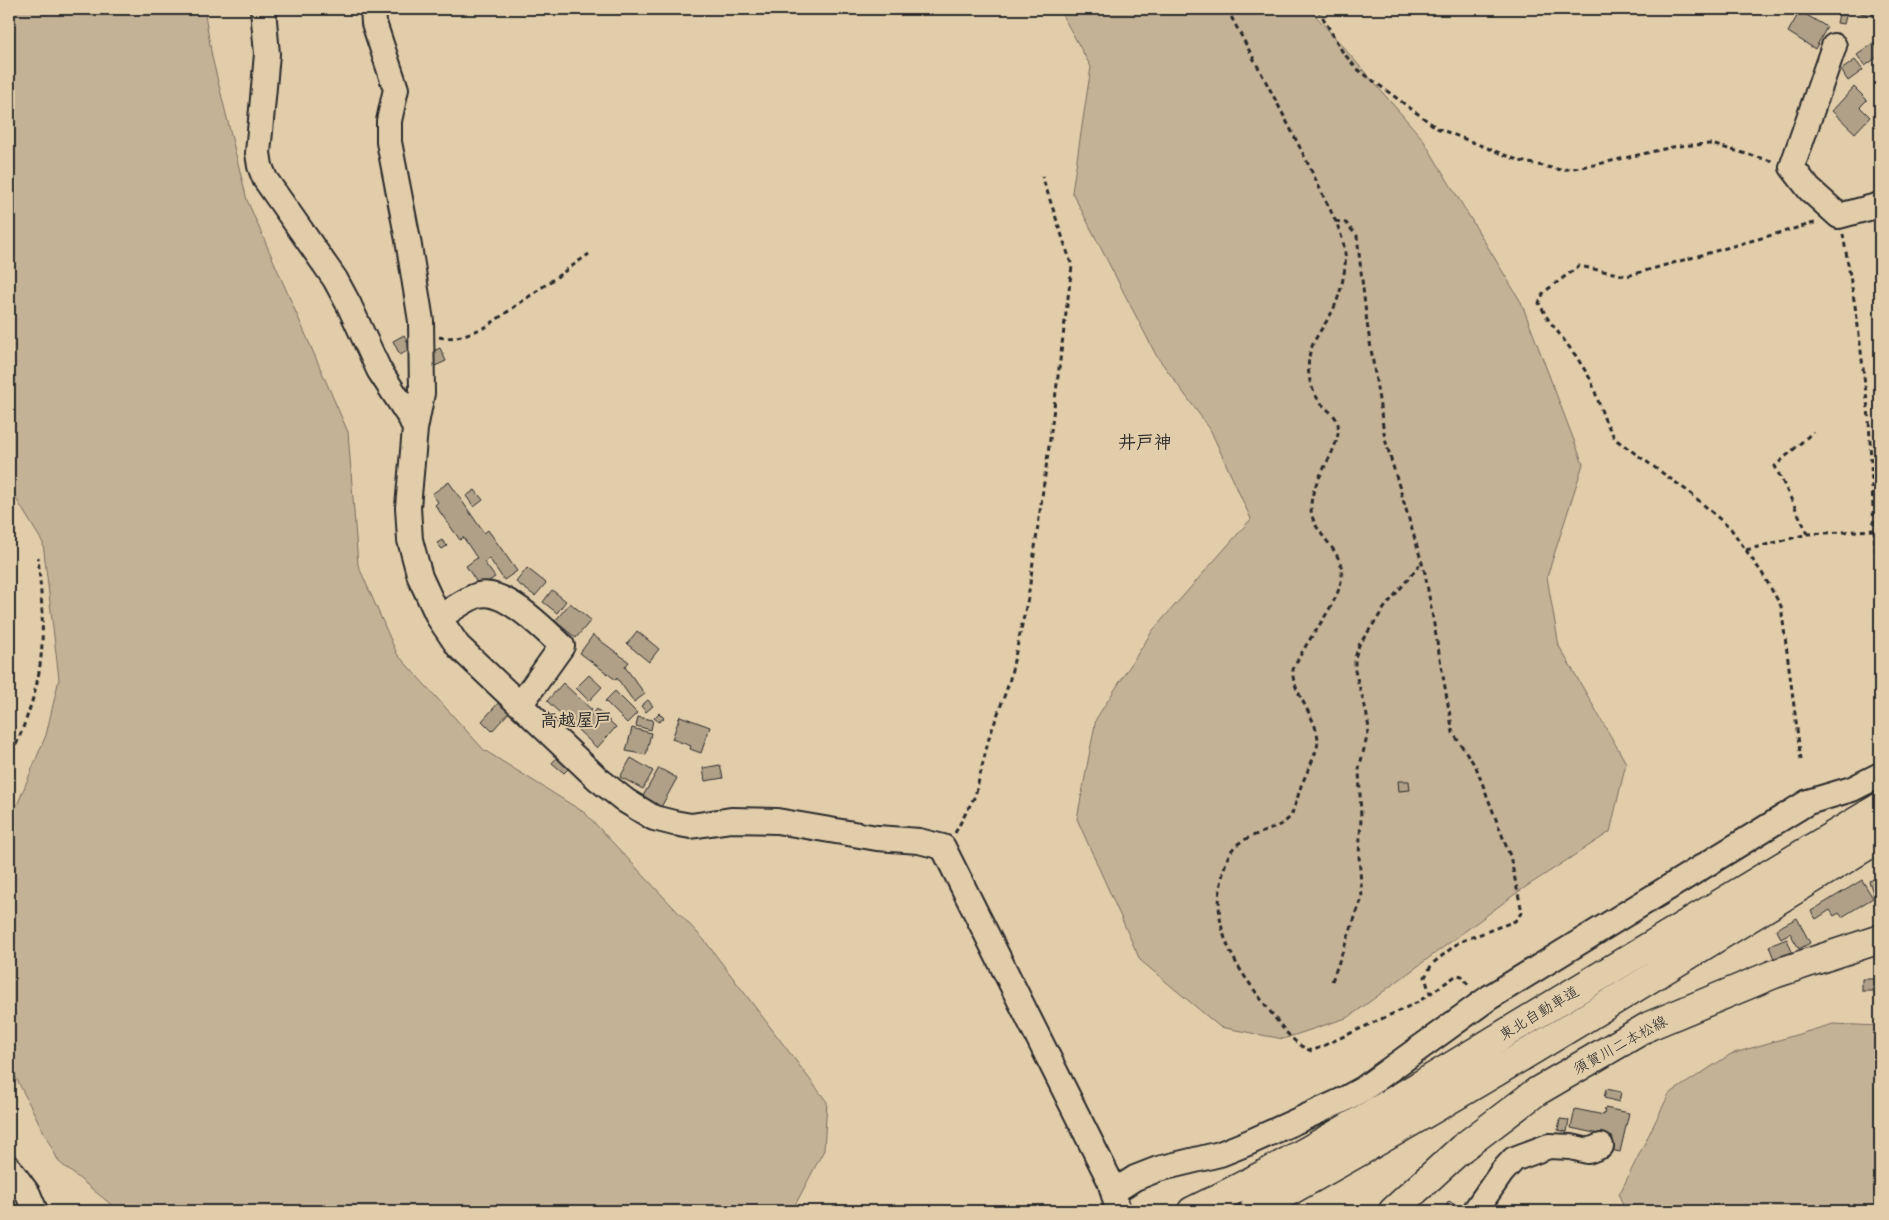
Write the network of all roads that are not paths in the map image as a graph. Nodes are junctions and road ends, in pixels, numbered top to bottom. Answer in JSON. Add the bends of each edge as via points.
{"nodes":[{"id":1,"x":263,"y":9,"type":"edge"},
{"id":2,"x":373,"y":9,"type":"edge"},
{"id":3,"x":1834,"y":46,"type":"dead end"},
{"id":4,"x":1880,"y":205,"type":"edge"},
{"id":5,"x":415,"y":429,"type":"junction"},
{"id":6,"x":439,"y":618,"type":"junction"},
{"id":7,"x":520,"y":705,"type":"junction"},
{"id":8,"x":1880,"y":775,"type":"edge"},
{"id":9,"x":1880,"y":807,"type":"edge"},
{"id":10,"x":1880,"y":838,"type":"edge"},
{"id":11,"x":1880,"y":939,"type":"edge"},
{"id":12,"x":1600,"y":1146,"type":"dead end"},
{"id":13,"x":9,"y":1168,"type":"edge"},
{"id":14,"x":1116,"y":1201,"type":"edge"},
{"id":15,"x":32,"y":1203,"type":"edge"},
{"id":16,"x":1396,"y":1210,"type":"edge"},
{"id":17,"x":44,"y":1211,"type":"edge"},
{"id":18,"x":1192,"y":1211,"type":"edge"},
{"id":19,"x":1253,"y":1211,"type":"edge"},
{"id":20,"x":1475,"y":1211,"type":"edge"}],
"edges":[{"from":1,"to":5,"type":"street","via":[[268,54],[258,153],[260,166],[270,186],[335,279],[379,370]]},
{"from":2,"to":5,"type":"street","via":[[374,23],[396,89],[389,120],[389,142],[421,332],[422,393]]},
{"from":3,"to":4,"type":"street","via":[[1792,167],[1809,189],[1839,216]]},
{"from":5,"to":6,"type":"street","via":[[408,507],[410,540],[420,577]]},
{"from":6,"to":7,"type":"street","via":[[458,646]]},
{"from":6,"to":7,"type":"street","via":[[476,595],[486,593],[503,599],[526,614],[562,646]]},
{"from":7,"to":14,"type":"street","via":[[598,779],[654,818],[690,826],[731,820],[777,821],[943,847],[1110,1181]]},
{"from":8,"to":14,"type":"street","via":[[1852,789],[1808,802],[1479,1004],[1363,1089],[1220,1154],[1134,1178]]},
{"from":9,"to":18,"type":"main road","name":"東北自動車道","via":[[1423,1084]]},
{"from":10,"to":19,"type":"main road","name":"東北自動車道","via":[[1438,1107]]},
{"from":11,"to":16,"type":"main road","name":"須賀川二本松線","via":[[1774,974],[1649,1026],[1536,1092],[1462,1148]]},
{"from":12,"to":20,"type":"street","via":[[1588,1151],[1549,1146],[1514,1159]]},
{"from":13,"to":15,"type":"street"},
{"from":15,"to":17,"type":"street"}]}
